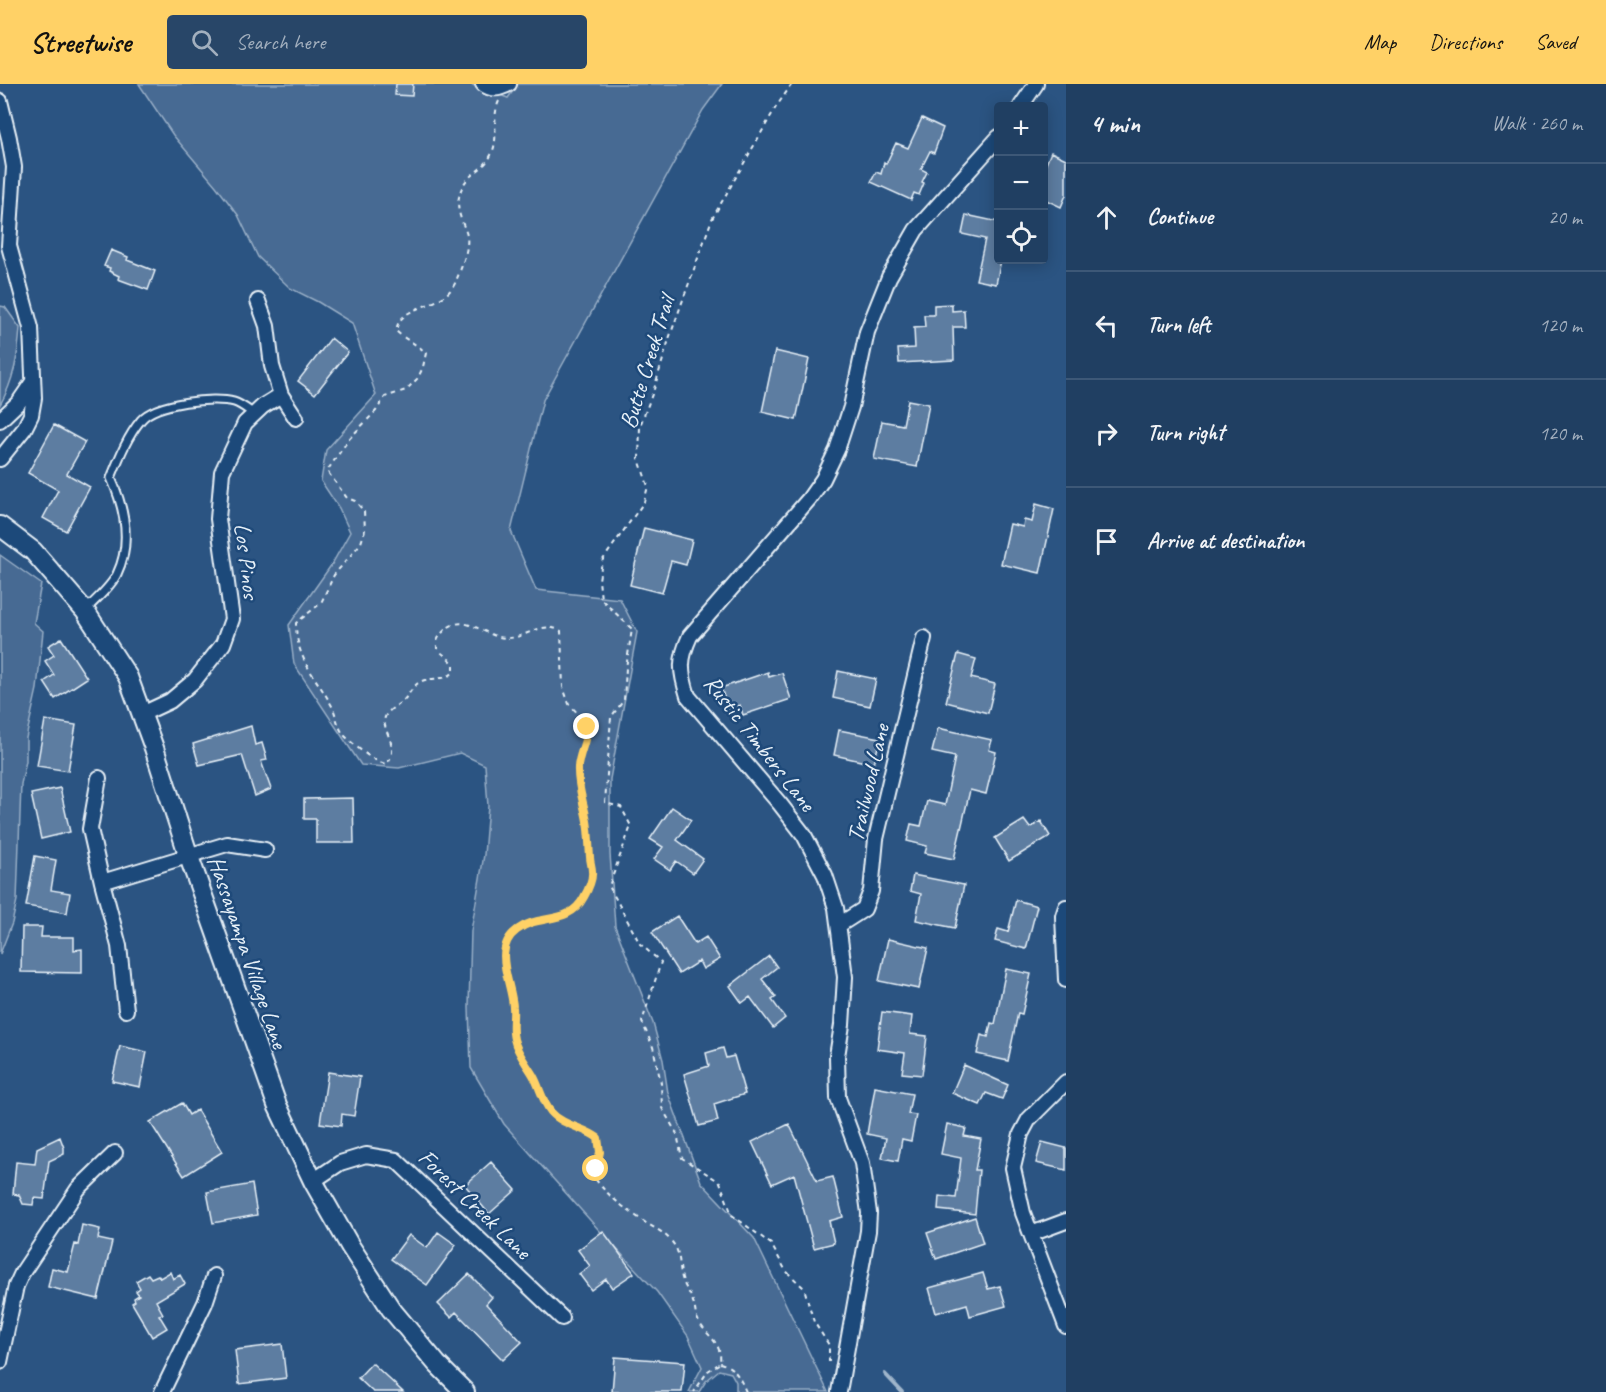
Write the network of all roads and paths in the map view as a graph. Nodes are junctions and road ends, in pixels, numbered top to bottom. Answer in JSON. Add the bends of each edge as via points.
{"nodes":[{"id":1,"x":483,"y":84,"type":"edge"},
{"id":2,"x":508,"y":84,"type":"edge"},
{"id":3,"x":792,"y":84,"type":"edge"},
{"id":4,"x":1036,"y":84,"type":"edge"},
{"id":5,"x":0,"y":101,"type":"edge"},
{"id":6,"x":1024,"y":102,"type":"edge"},
{"id":7,"x":994,"y":143,"type":"edge"},
{"id":8,"x":5,"y":243,"type":"edge"},
{"id":9,"x":258,"y":301,"type":"dead end"},
{"id":10,"x":32,"y":383,"type":"junction"},
{"id":11,"x":280,"y":395,"type":"junction"},
{"id":12,"x":254,"y":414,"type":"junction"},
{"id":13,"x":3,"y":418,"type":"edge"},
{"id":14,"x":296,"y":418,"type":"dead end"},
{"id":15,"x":24,"y":429,"type":"junction"},
{"id":16,"x":0,"y":459,"type":"edge"},
{"id":17,"x":0,"y":526,"type":"edge"},
{"id":18,"x":85,"y":611,"type":"junction"},
{"id":19,"x":924,"y":638,"type":"dead end"},
{"id":20,"x":142,"y":714,"type":"junction"},
{"id":21,"x":99,"y":778,"type":"dead end"},
{"id":22,"x":265,"y":850,"type":"dead end"},
{"id":23,"x":188,"y":854,"type":"junction"},
{"id":24,"x":102,"y":882,"type":"junction"},
{"id":25,"x":1066,"y":907,"type":"edge"},
{"id":26,"x":839,"y":925,"type":"junction"},
{"id":27,"x":1066,"y":980,"type":"edge"},
{"id":28,"x":126,"y":1010,"type":"dead end"},
{"id":29,"x":1066,"y":1082,"type":"edge"},
{"id":30,"x":115,"y":1153,"type":"dead end"},
{"id":31,"x":313,"y":1181,"type":"junction"},
{"id":32,"x":1066,"y":1221,"type":"edge"},
{"id":33,"x":1031,"y":1234,"type":"junction"},
{"id":34,"x":214,"y":1276,"type":"dead end"},
{"id":35,"x":562,"y":1318,"type":"dead end"},
{"id":36,"x":1066,"y":1326,"type":"edge"},
{"id":37,"x":0,"y":1362,"type":"edge"},
{"id":38,"x":720,"y":1363,"type":"junction"},
{"id":39,"x":840,"y":1390,"type":"edge"},
{"id":40,"x":162,"y":1392,"type":"edge"},
{"id":41,"x":465,"y":1392,"type":"edge"},
{"id":42,"x":693,"y":1392,"type":"edge"},
{"id":43,"x":746,"y":1392,"type":"edge"}],
"edges":[{"from":1,"to":2,"type":"street","via":[[490,89]]},
{"from":2,"to":38,"type":"path","via":[[495,115],[492,154],[465,180],[459,196],[457,208],[467,234],[455,284],[444,298],[405,314],[397,323],[396,331],[426,353],[418,378],[406,390],[385,397],[327,471],[347,498],[364,511],[365,530],[360,543],[334,575],[321,603],[296,623],[297,644],[341,730],[378,762],[386,764],[392,751],[384,722],[387,713],[420,682],[448,677],[454,671],[454,664],[437,647],[446,628],[467,623],[507,638],[545,627],[561,631],[563,687],[568,704],[587,727],[578,766],[591,880],[578,906],[561,917],[517,929],[507,942],[504,963],[513,1006],[514,1039],[551,1112],[598,1138],[600,1152],[594,1177],[620,1204],[672,1242],[697,1317],[720,1349]]},
{"from":3,"to":39,"type":"path","name":"Butte Creek Trail","via":[[712,219],[640,426],[639,459],[648,486],[644,502],[602,561],[601,599],[632,629],[624,700],[611,717],[605,802],[621,807],[631,826],[609,886],[640,944],[661,962],[642,1022],[653,1047],[662,1108],[677,1134],[682,1158],[720,1182],[732,1215],[771,1244],[786,1271],[804,1288],[814,1322],[829,1345],[830,1382]]},
{"from":4,"to":6,"type":"street"},
{"from":5,"to":8,"type":"street","via":[[14,167]]},
{"from":7,"to":26,"type":"street","name":"Rustic Timbers Lane","via":[[916,230],[889,277],[867,332],[837,450],[823,479],[690,636],[682,653],[681,674],[688,696],[804,835],[825,875]]},
{"from":8,"to":10,"type":"street","via":[[32,328]]},
{"from":9,"to":11,"type":"street","via":[[267,326]]},
{"from":10,"to":13,"type":"street"},
{"from":10,"to":15,"type":"street","via":[[33,407]]},
{"from":11,"to":12,"type":"street","name":"Los Pinos"},
{"from":11,"to":14,"type":"street"},
{"from":12,"to":18,"type":"lane","via":[[237,402],[218,399],[195,400],[142,418],[111,478],[126,527],[117,574]]},
{"from":12,"to":20,"type":"street","name":"Los Pinos","via":[[245,423],[222,472],[218,519],[232,619],[223,644],[195,680],[170,701]]},
{"from":13,"to":15,"type":"street"},
{"from":15,"to":16,"type":"street"},
{"from":17,"to":18,"type":"street","name":"Hassayampa Village Lane","via":[[33,551]]},
{"from":18,"to":20,"type":"street","name":"Hassayampa Village Lane","via":[[128,677]]},
{"from":19,"to":26,"type":"street","name":"Trailwood Lane","via":[[876,839],[871,891],[864,909]]},
{"from":20,"to":23,"type":"street","name":"Hassayampa Village Lane"},
{"from":21,"to":24,"type":"street","via":[[90,829]]},
{"from":22,"to":23,"type":"street","via":[[227,844]]},
{"from":23,"to":24,"type":"street"},
{"from":23,"to":31,"type":"street","name":"Hassayampa Village Lane","via":[[277,1105]]},
{"from":24,"to":28,"type":"street","via":[[119,946]]},
{"from":25,"to":27,"type":"street","via":[[1062,916]]},
{"from":26,"to":39,"type":"street","name":"Rustic Timbers Lane","via":[[844,977],[837,1056],[838,1098],[862,1163],[869,1213]]},
{"from":29,"to":33,"type":"street","via":[[1029,1119],[1016,1152],[1013,1168]]},
{"from":30,"to":37,"type":"street","via":[[78,1189],[22,1273]]},
{"from":31,"to":35,"type":"street","name":"Forest Creek Lane","via":[[340,1163],[366,1155],[396,1160]]},
{"from":31,"to":41,"type":"street","name":"Hassayampa Village Lane","via":[[391,1309]]},
{"from":32,"to":33,"type":"street"},
{"from":33,"to":36,"type":"street"},
{"from":34,"to":40,"type":"street"},
{"from":38,"to":42,"type":"path","via":[[708,1371]]},
{"from":38,"to":43,"type":"path","via":[[729,1365]]}]}
